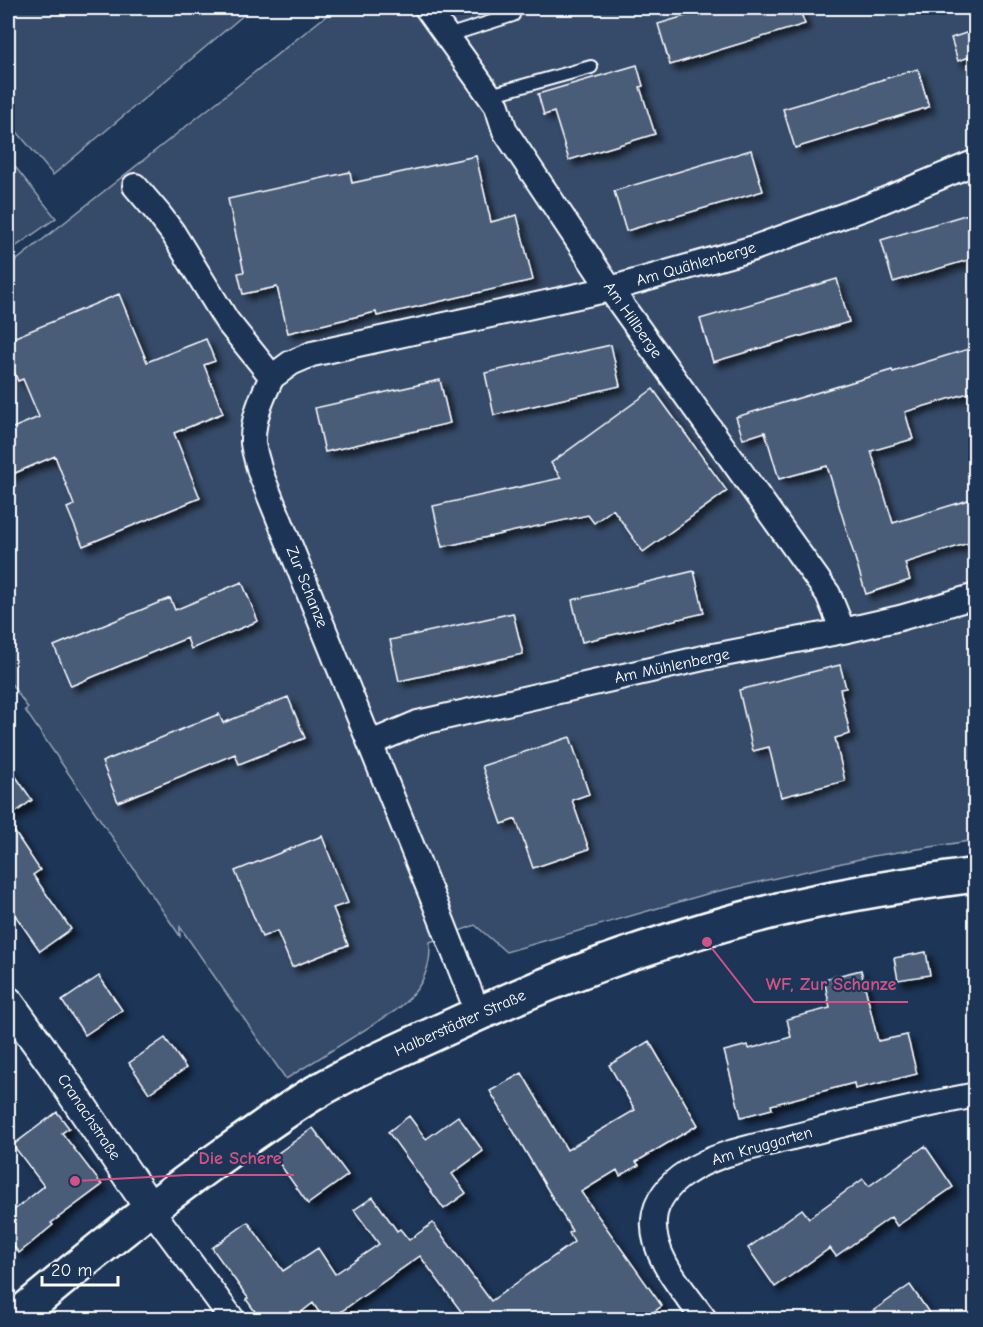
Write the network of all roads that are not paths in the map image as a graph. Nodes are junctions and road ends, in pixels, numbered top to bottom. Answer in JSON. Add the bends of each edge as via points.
{"nodes":[{"id":1,"x":427,"y":8,"type":"edge"},
{"id":2,"x":513,"y":15,"type":"dead end"},
{"id":3,"x":447,"y":36,"type":"junction"},
{"id":4,"x":591,"y":67,"type":"dead end"},
{"id":5,"x":490,"y":95,"type":"junction"},
{"id":6,"x":975,"y":162,"type":"edge"},
{"id":7,"x":135,"y":186,"type":"dead end"},
{"id":8,"x":610,"y":289,"type":"junction"},
{"id":9,"x":272,"y":377,"type":"junction"},
{"id":10,"x":975,"y":596,"type":"edge"},
{"id":11,"x":843,"y":631,"type":"junction"},
{"id":12,"x":371,"y":743,"type":"junction"},
{"id":13,"x":975,"y":875,"type":"edge"},
{"id":14,"x":8,"y":1002,"type":"edge"},
{"id":15,"x":477,"y":1014,"type":"junction"},
{"id":16,"x":975,"y":1095,"type":"edge"},
{"id":17,"x":150,"y":1208,"type":"junction"},
{"id":18,"x":12,"y":1320,"type":"edge"},
{"id":19,"x":233,"y":1320,"type":"edge"},
{"id":20,"x":705,"y":1320,"type":"edge"}],
"edges":[{"from":1,"to":3,"type":"street","name":"Am Hillberge"},
{"from":2,"to":3,"type":"lane"},
{"from":3,"to":5,"type":"street","name":"Am Hillberge"},
{"from":4,"to":5,"type":"lane"},
{"from":5,"to":8,"type":"street","name":"Am Hillberge","via":[[505,131]]},
{"from":6,"to":8,"type":"street","name":"Am Quählenberge","via":[[754,248]]},
{"from":7,"to":9,"type":"street","via":[[173,233],[227,321]]},
{"from":8,"to":9,"type":"street","name":"Am Quählenberge","via":[[312,354]]},
{"from":8,"to":11,"type":"street","name":"Am Hillberge","via":[[828,594]]},
{"from":9,"to":12,"type":"street","name":"Zur Schanze","via":[[255,422],[254,443],[260,472]]},
{"from":10,"to":11,"type":"street","name":"Am Mühlenberge"},
{"from":11,"to":12,"type":"street","name":"Am Mühlenberge","via":[[702,658],[418,723]]},
{"from":12,"to":15,"type":"street","name":"Zur Schanze"},
{"from":13,"to":15,"type":"main road","name":"Halberstädter Straße","via":[[891,887],[705,930],[597,965]]},
{"from":14,"to":17,"type":"street","name":"Cranachstraße"},
{"from":15,"to":17,"type":"main road","name":"Halberstädter Straße","via":[[311,1095]]},
{"from":16,"to":20,"type":"street","name":"Am Kruggarten","via":[[728,1153],[673,1182],[657,1205],[655,1242],[662,1260]]},
{"from":17,"to":18,"type":"main road","name":"Halberstädter Straße"},
{"from":17,"to":19,"type":"street","name":"Cranachstraße"}]}
